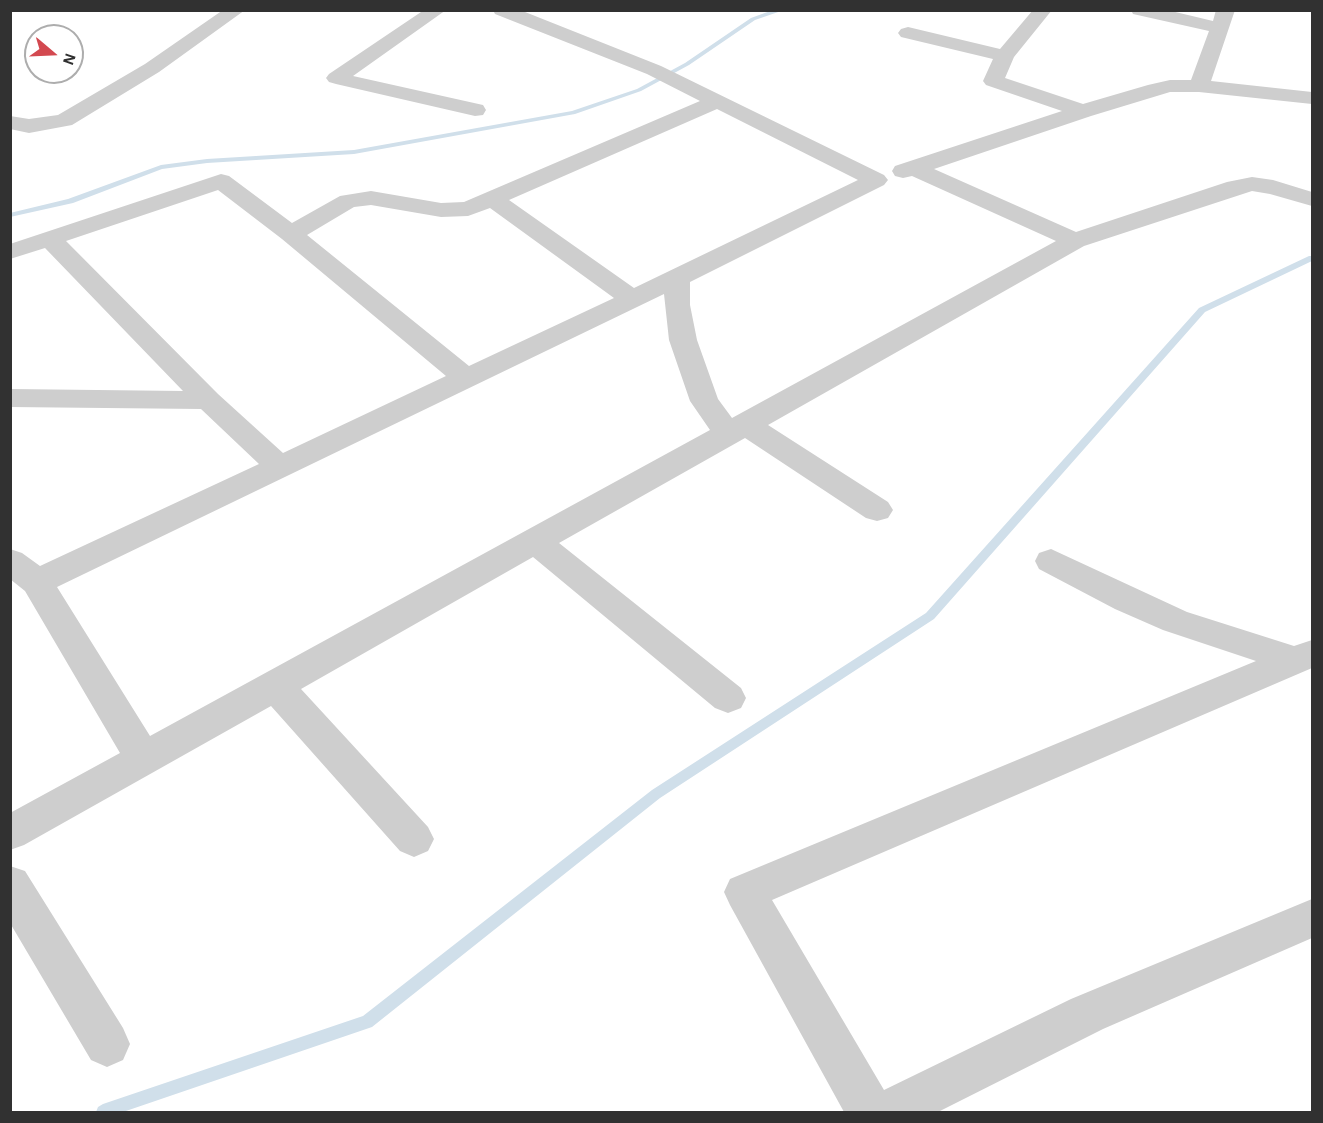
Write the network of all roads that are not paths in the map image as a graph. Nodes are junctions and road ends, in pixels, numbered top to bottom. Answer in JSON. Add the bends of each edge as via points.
{"nodes":[{"id":1,"x":236,"y":10,"type":"edge"},
{"id":2,"x":437,"y":10,"type":"edge"},
{"id":3,"x":502,"y":10,"type":"edge"},
{"id":4,"x":1042,"y":10,"type":"edge"},
{"id":5,"x":1140,"y":10,"type":"edge"},
{"id":6,"x":1222,"y":19,"type":"edge"},
{"id":7,"x":908,"y":33,"type":"dead end"},
{"id":8,"x":1005,"y":56,"type":"junction"},
{"id":9,"x":1199,"y":86,"type":"junction"},
{"id":10,"x":1312,"y":98,"type":"edge"},
{"id":11,"x":718,"y":101,"type":"junction"},
{"id":12,"x":475,"y":110,"type":"dead end"},
{"id":13,"x":1083,"y":111,"type":"junction"},
{"id":14,"x":10,"y":122,"type":"edge"},
{"id":15,"x":914,"y":168,"type":"junction"},
{"id":16,"x":876,"y":180,"type":"junction"},
{"id":17,"x":492,"y":199,"type":"junction"},
{"id":18,"x":1312,"y":199,"type":"edge"},
{"id":19,"x":291,"y":234,"type":"junction"},
{"id":20,"x":50,"y":238,"type":"junction"},
{"id":21,"x":1075,"y":241,"type":"junction"},
{"id":22,"x":10,"y":252,"type":"edge"},
{"id":23,"x":677,"y":278,"type":"junction"},
{"id":24,"x":632,"y":299,"type":"junction"},
{"id":25,"x":466,"y":378,"type":"junction"},
{"id":26,"x":10,"y":398,"type":"edge"},
{"id":27,"x":208,"y":400,"type":"junction"},
{"id":28,"x":738,"y":429,"type":"junction"},
{"id":29,"x":280,"y":467,"type":"junction"},
{"id":30,"x":877,"y":510,"type":"dead end"},
{"id":31,"x":535,"y":541,"type":"junction"},
{"id":32,"x":10,"y":561,"type":"edge"},
{"id":33,"x":1051,"y":561,"type":"dead end"},
{"id":34,"x":37,"y":582,"type":"junction"},
{"id":35,"x":1304,"y":657,"type":"edge"},
{"id":36,"x":276,"y":686,"type":"junction"},
{"id":37,"x":728,"y":698,"type":"dead end"},
{"id":38,"x":144,"y":759,"type":"junction"},
{"id":39,"x":10,"y":833,"type":"edge"},
{"id":40,"x":414,"y":839,"type":"dead end"},
{"id":41,"x":10,"y":884,"type":"edge"},
{"id":42,"x":1312,"y":918,"type":"edge"},
{"id":43,"x":107,"y":1044,"type":"dead end"},
{"id":44,"x":870,"y":1113,"type":"edge"},
{"id":45,"x":889,"y":1113,"type":"edge"}],
"edges":[{"from":1,"to":14,"type":"street","via":[[152,68],[64,120],[29,126]]},
{"from":2,"to":12,"type":"street","via":[[336,78]]},
{"from":3,"to":11,"type":"street","via":[[654,69]]},
{"from":4,"to":8,"type":"street"},
{"from":5,"to":6,"type":"street"},
{"from":6,"to":9,"type":"street"},
{"from":7,"to":8,"type":"street"},
{"from":8,"to":13,"type":"street","via":[[993,81]]},
{"from":9,"to":10,"type":"street"},
{"from":9,"to":13,"type":"street","via":[[1170,86]]},
{"from":11,"to":16,"type":"street"},
{"from":11,"to":17,"type":"street"},
{"from":13,"to":15,"type":"street"},
{"from":15,"to":16,"type":"street"},
{"from":15,"to":21,"type":"street"},
{"from":16,"to":23,"type":"street"},
{"from":17,"to":19,"type":"street","via":[[456,211],[371,198],[348,201]]},
{"from":17,"to":24,"type":"street"},
{"from":18,"to":21,"type":"street","via":[[1252,184],[1235,187]]},
{"from":19,"to":20,"type":"street","via":[[221,181]]},
{"from":19,"to":25,"type":"street"},
{"from":20,"to":22,"type":"street"},
{"from":20,"to":27,"type":"street"},
{"from":21,"to":28,"type":"street"},
{"from":23,"to":24,"type":"street"},
{"from":23,"to":28,"type":"street","via":[[683,340],[704,401]]},
{"from":24,"to":25,"type":"street"},
{"from":25,"to":29,"type":"street"},
{"from":26,"to":27,"type":"street"},
{"from":27,"to":29,"type":"street"},
{"from":28,"to":30,"type":"street"},
{"from":28,"to":31,"type":"street"},
{"from":29,"to":34,"type":"street"},
{"from":31,"to":36,"type":"street"},
{"from":31,"to":37,"type":"street"},
{"from":32,"to":34,"type":"street"},
{"from":33,"to":35,"type":"street","via":[[1175,621]]},
{"from":34,"to":38,"type":"street"},
{"from":35,"to":44,"type":"street","via":[[745,892]]},
{"from":36,"to":38,"type":"street"},
{"from":36,"to":40,"type":"street"},
{"from":38,"to":39,"type":"street"},
{"from":41,"to":43,"type":"street"},
{"from":42,"to":45,"type":"street","via":[[1087,1014]]}]}
